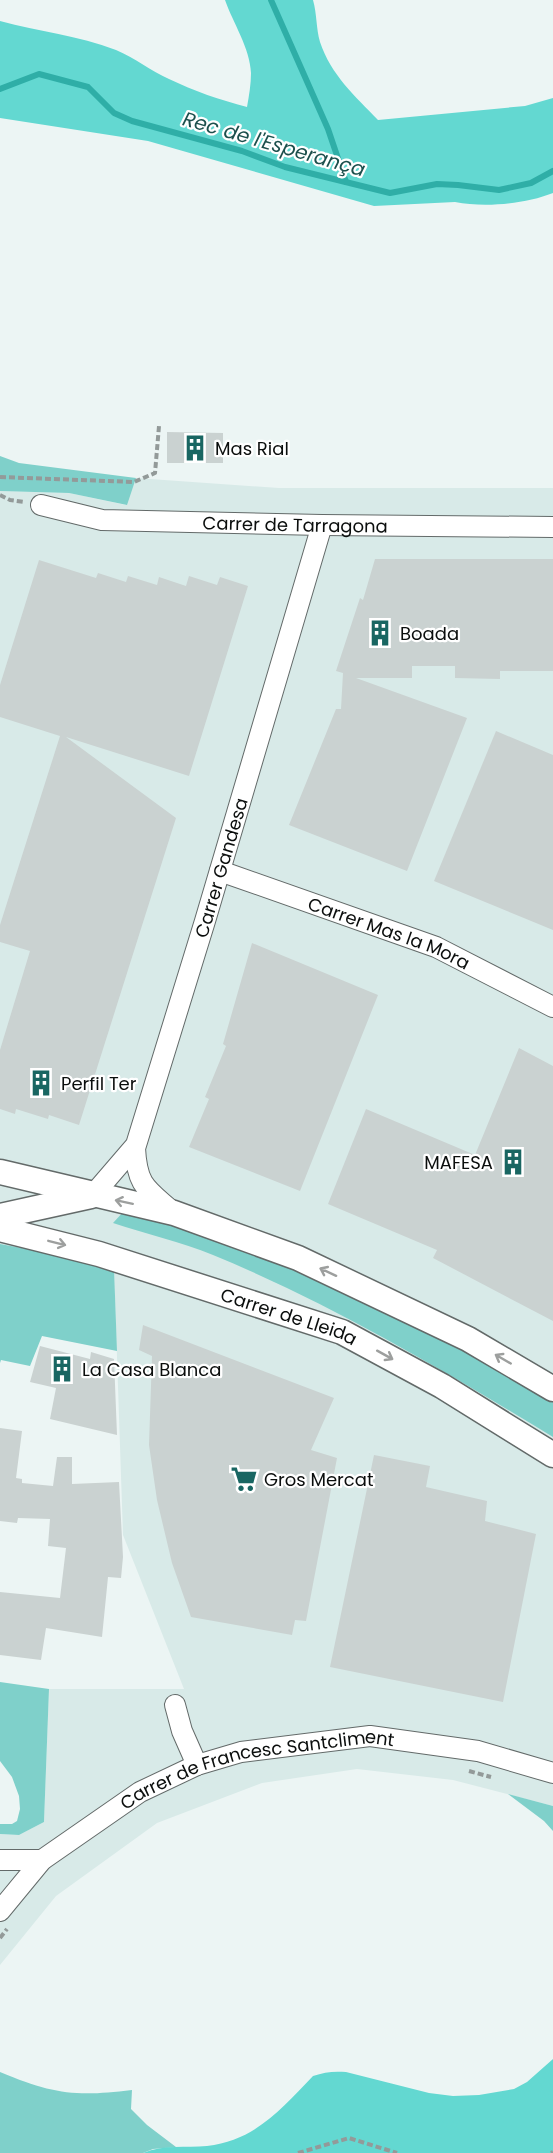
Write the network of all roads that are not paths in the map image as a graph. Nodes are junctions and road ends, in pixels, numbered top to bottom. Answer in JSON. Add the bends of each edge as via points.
{"nodes":[{"id":1,"x":40,"y":505,"type":"road end"},
{"id":2,"x":322,"y":525,"type":"junction"},
{"id":3,"x":553,"y":527,"type":"edge"},
{"id":4,"x":220,"y":871,"type":"junction"},
{"id":5,"x":553,"y":1007,"type":"edge"},
{"id":6,"x":135,"y":1148,"type":"junction"},
{"id":7,"x":0,"y":1172,"type":"edge"},
{"id":8,"x":93,"y":1196,"type":"junction"},
{"id":9,"x":174,"y":1213,"type":"junction"},
{"id":10,"x":0,"y":1216,"type":"edge"},
{"id":11,"x":0,"y":1229,"type":"edge"},
{"id":12,"x":553,"y":1389,"type":"edge"},
{"id":13,"x":553,"y":1455,"type":"edge"},
{"id":14,"x":175,"y":1704,"type":"dead end"},
{"id":15,"x":197,"y":1765,"type":"junction"},
{"id":16,"x":553,"y":1773,"type":"edge"},
{"id":17,"x":0,"y":1860,"type":"edge"},
{"id":18,"x":42,"y":1860,"type":"junction"},
{"id":19,"x":4,"y":1920,"type":"edge"}],
"edges":[{"from":1,"to":2,"type":"street","name":"Carrer de Tarragona","via":[[102,519]]},
{"from":2,"to":3,"type":"street","name":"Carrer de Tarragona"},
{"from":2,"to":4,"type":"street","name":"Carrer Gandesa"},
{"from":4,"to":5,"type":"street","name":"Carrer Mas la Mora","via":[[436,947]]},
{"from":4,"to":6,"type":"street","name":"Carrer Gandesa"},
{"from":6,"to":8,"type":"street","name":"Carrer Gandesa"},
{"from":6,"to":9,"type":"street","via":[[140,1182]]},
{"from":7,"to":8,"type":"street"},
{"from":9,"to":8,"type":"street","one_way":true},
{"from":8,"to":10,"type":"street"},
{"from":12,"to":9,"type":"street","one_way":true,"via":[[468,1339],[298,1258]]},
{"from":11,"to":13,"type":"street","name":"Carrer de Lleida","one_way":true,"via":[[99,1254],[342,1332],[442,1386]]},
{"from":14,"to":15,"type":"street"},
{"from":15,"to":16,"type":"street","name":"Carrer de Francesc Santcliment","via":[[241,1752],[370,1736],[478,1751]]},
{"from":15,"to":18,"type":"street","name":"Carrer de Francesc Santcliment","via":[[140,1792]]},
{"from":17,"to":18,"type":"street"},
{"from":18,"to":19,"type":"street","name":"Carrer de Francesc Santcliment"}]}
